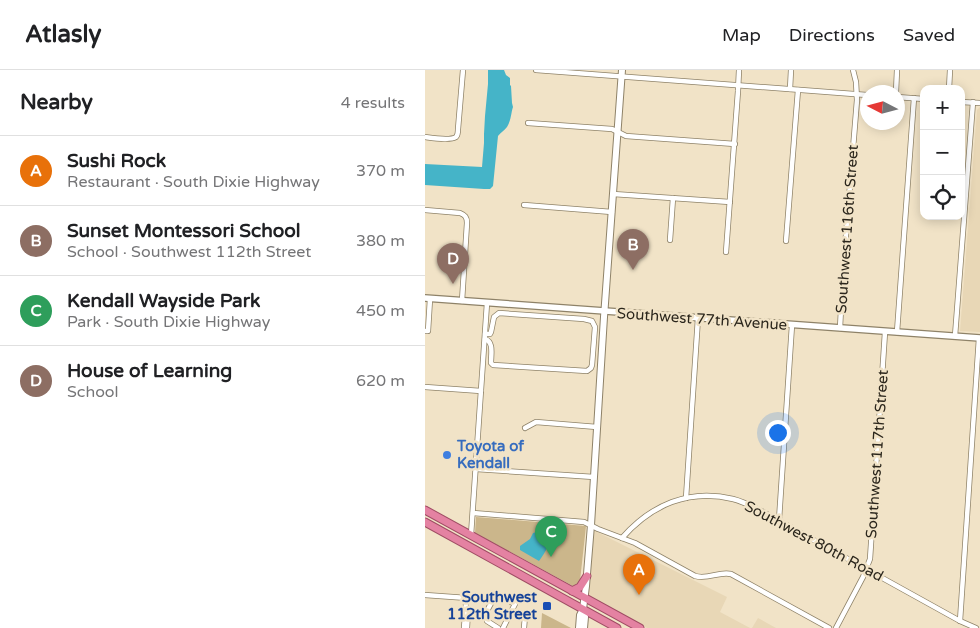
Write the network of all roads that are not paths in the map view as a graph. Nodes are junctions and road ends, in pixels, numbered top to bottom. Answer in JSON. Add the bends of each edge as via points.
{"nodes":[{"id":1,"x":463,"y":70,"type":"edge"},
{"id":2,"x":536,"y":70,"type":"edge"},
{"id":3,"x":739,"y":70,"type":"edge"},
{"id":4,"x":791,"y":70,"type":"edge"},
{"id":5,"x":853,"y":70,"type":"edge"},
{"id":6,"x":897,"y":70,"type":"edge"},
{"id":7,"x":950,"y":70,"type":"edge"},
{"id":8,"x":622,"y":73,"type":"edge"},
{"id":9,"x":738,"y":85,"type":"junction"},
{"id":10,"x":896,"y":85,"type":"edge"},
{"id":11,"x":949,"y":85,"type":"edge"},
{"id":12,"x":790,"y":89,"type":"junction"},
{"id":13,"x":798,"y":90,"type":"junction"},
{"id":14,"x":856,"y":94,"type":"junction"},
{"id":15,"x":860,"y":94,"type":"edge"},
{"id":16,"x":905,"y":97,"type":"edge"},
{"id":17,"x":915,"y":98,"type":"junction"},
{"id":18,"x":920,"y":99,"type":"edge"},
{"id":19,"x":965,"y":102,"type":"edge"},
{"id":20,"x":973,"y":102,"type":"junction"},
{"id":21,"x":980,"y":103,"type":"edge"},
{"id":22,"x":528,"y":122,"type":"dead end"},
{"id":23,"x":618,"y":132,"type":"junction"},
{"id":24,"x":425,"y":137,"type":"edge"},
{"id":25,"x":735,"y":144,"type":"junction"},
{"id":26,"x":613,"y":194,"type":"junction"},
{"id":27,"x":673,"y":198,"type":"junction"},
{"id":28,"x":730,"y":202,"type":"junction"},
{"id":29,"x":523,"y":205,"type":"dead end"},
{"id":30,"x":425,"y":210,"type":"edge"},
{"id":31,"x":612,"y":212,"type":"junction"},
{"id":32,"x":670,"y":240,"type":"dead end"},
{"id":33,"x":786,"y":241,"type":"dead end"},
{"id":34,"x":726,"y":252,"type":"dead end"},
{"id":35,"x":428,"y":299,"type":"edge"},
{"id":36,"x":461,"y":301,"type":"junction"},
{"id":37,"x":487,"y":303,"type":"junction"},
{"id":38,"x":605,"y":312,"type":"junction"},
{"id":39,"x":698,"y":318,"type":"junction"},
{"id":40,"x":792,"y":325,"type":"junction"},
{"id":41,"x":840,"y":328,"type":"junction"},
{"id":42,"x":427,"y":331,"type":"edge"},
{"id":43,"x":885,"y":332,"type":"junction"},
{"id":44,"x":897,"y":332,"type":"junction"},
{"id":45,"x":955,"y":336,"type":"junction"},
{"id":46,"x":485,"y":337,"type":"junction"},
{"id":47,"x":979,"y":338,"type":"edge"},
{"id":48,"x":484,"y":352,"type":"junction"},
{"id":49,"x":491,"y":354,"type":"junction"},
{"id":50,"x":425,"y":387,"type":"edge"},
{"id":51,"x":481,"y":391,"type":"junction"},
{"id":52,"x":597,"y":427,"type":"junction"},
{"id":53,"x":525,"y":428,"type":"dead end"},
{"id":54,"x":476,"y":469,"type":"junction"},
{"id":55,"x":594,"y":477,"type":"junction"},
{"id":56,"x":686,"y":498,"type":"junction"},
{"id":57,"x":425,"y":510,"type":"edge"},
{"id":58,"x":473,"y":513,"type":"junction"},
{"id":59,"x":779,"y":520,"type":"junction"},
{"id":60,"x":425,"y":522,"type":"edge"},
{"id":61,"x":591,"y":525,"type":"junction"},
{"id":62,"x":471,"y":535,"type":"junction"},
{"id":63,"x":622,"y":538,"type":"junction"},
{"id":64,"x":470,"y":547,"type":"junction"},
{"id":65,"x":867,"y":569,"type":"junction"},
{"id":66,"x":587,"y":576,"type":"junction"},
{"id":67,"x":572,"y":591,"type":"junction"},
{"id":68,"x":425,"y":595,"type":"edge"},
{"id":69,"x":585,"y":598,"type":"junction"},
{"id":70,"x":583,"y":609,"type":"junction"},
{"id":71,"x":510,"y":614,"type":"junction"},
{"id":72,"x":960,"y":620,"type":"junction"},
{"id":73,"x":487,"y":621,"type":"junction"},
{"id":74,"x":465,"y":628,"type":"edge"},
{"id":75,"x":486,"y":628,"type":"edge"},
{"id":76,"x":498,"y":628,"type":"edge"},
{"id":77,"x":503,"y":628,"type":"edge"},
{"id":78,"x":525,"y":628,"type":"edge"},
{"id":79,"x":579,"y":628,"type":"edge"},
{"id":80,"x":584,"y":628,"type":"edge"},
{"id":81,"x":617,"y":628,"type":"edge"},
{"id":82,"x":640,"y":628,"type":"edge"},
{"id":83,"x":829,"y":628,"type":"edge"},
{"id":84,"x":836,"y":628,"type":"edge"},
{"id":85,"x":976,"y":628,"type":"edge"}],
"edges":[{"from":1,"to":24,"type":"street","via":[[457,135],[448,139]]},
{"from":2,"to":8,"type":"street"},
{"from":3,"to":9,"type":"street"},
{"from":4,"to":12,"type":"street"},
{"from":5,"to":14,"type":"street","name":"Southwest 116th Street"},
{"from":6,"to":10,"type":"street"},
{"from":7,"to":11,"type":"street"},
{"from":8,"to":9,"type":"street"},
{"from":8,"to":23,"type":"main road"},
{"from":9,"to":12,"type":"street"},
{"from":9,"to":25,"type":"street"},
{"from":12,"to":13,"type":"street"},
{"from":13,"to":14,"type":"street"},
{"from":13,"to":33,"type":"street"},
{"from":14,"to":15,"type":"street"},
{"from":14,"to":41,"type":"street","name":"Southwest 116th Street"},
{"from":16,"to":17,"type":"street"},
{"from":17,"to":18,"type":"street"},
{"from":17,"to":44,"type":"street"},
{"from":19,"to":20,"type":"street"},
{"from":20,"to":21,"type":"street"},
{"from":20,"to":45,"type":"street"},
{"from":22,"to":23,"type":"street"},
{"from":23,"to":25,"type":"street","via":[[626,136]]},
{"from":23,"to":26,"type":"main road"},
{"from":25,"to":28,"type":"street"},
{"from":26,"to":27,"type":"street"},
{"from":26,"to":31,"type":"main road"},
{"from":27,"to":28,"type":"street"},
{"from":27,"to":32,"type":"street"},
{"from":28,"to":34,"type":"street"},
{"from":29,"to":31,"type":"street"},
{"from":30,"to":36,"type":"street","via":[[465,216]]},
{"from":31,"to":38,"type":"main road"},
{"from":35,"to":36,"type":"street","name":"Southwest 77th Avenue"},
{"from":35,"to":42,"type":"street"},
{"from":36,"to":37,"type":"street","name":"Southwest 77th Avenue"},
{"from":37,"to":38,"type":"street","name":"Southwest 77th Avenue"},
{"from":37,"to":46,"type":"street"},
{"from":38,"to":39,"type":"street","name":"Southwest 77th Avenue"},
{"from":38,"to":52,"type":"main road"},
{"from":39,"to":40,"type":"street","name":"Southwest 77th Avenue"},
{"from":39,"to":56,"type":"street"},
{"from":40,"to":41,"type":"street","name":"Southwest 77th Avenue"},
{"from":40,"to":59,"type":"street"},
{"from":41,"to":43,"type":"street","name":"Southwest 77th Avenue"},
{"from":43,"to":44,"type":"street","name":"Southwest 77th Avenue"},
{"from":43,"to":65,"type":"street","name":"Southwest 117th Street","via":[[871,550]]},
{"from":44,"to":45,"type":"street","name":"Southwest 77th Avenue"},
{"from":45,"to":47,"type":"street","name":"Southwest 77th Avenue"},
{"from":46,"to":48,"type":"street"},
{"from":46,"to":49,"type":"street","via":[[491,344]]},
{"from":46,"to":49,"type":"street","via":[[492,330],[494,316],[499,313],[585,319],[592,321],[595,327],[592,364],[587,371],[494,365]]},
{"from":47,"to":72,"type":"street"},
{"from":48,"to":49,"type":"street"},
{"from":48,"to":51,"type":"street"},
{"from":50,"to":51,"type":"street"},
{"from":51,"to":54,"type":"street"},
{"from":52,"to":53,"type":"street","via":[[536,422]]},
{"from":52,"to":55,"type":"main road"},
{"from":54,"to":55,"type":"street"},
{"from":54,"to":58,"type":"street"},
{"from":55,"to":61,"type":"main road"},
{"from":56,"to":59,"type":"street","name":"Southwest 80th Road","via":[[712,496],[733,499]]},
{"from":56,"to":63,"type":"street","name":"Southwest 80th Road","via":[[651,512]]},
{"from":57,"to":62,"type":"highway"},
{"from":58,"to":61,"type":"street"},
{"from":58,"to":62,"type":"street"},
{"from":59,"to":65,"type":"street","name":"Southwest 80th Road"},
{"from":60,"to":64,"type":"highway"},
{"from":61,"to":63,"type":"street"},
{"from":61,"to":66,"type":"main road"},
{"from":62,"to":64,"type":"highway"},
{"from":62,"to":67,"type":"highway"},
{"from":63,"to":83,"type":"street","via":[[695,576],[731,574]]},
{"from":64,"to":70,"type":"highway"},
{"from":65,"to":72,"type":"street","name":"Southwest 80th Road"},
{"from":65,"to":84,"type":"street","name":"Southwest 117th Street"},
{"from":66,"to":67,"type":"highway","via":[[580,587]]},
{"from":66,"to":69,"type":"main road"},
{"from":67,"to":69,"type":"highway"},
{"from":68,"to":74,"type":"street","via":[[467,599]]},
{"from":69,"to":70,"type":"main road"},
{"from":69,"to":82,"type":"highway"},
{"from":70,"to":79,"type":"main road"},
{"from":70,"to":80,"type":"main road"},
{"from":70,"to":81,"type":"highway"},
{"from":71,"to":73,"type":"street","via":[[515,604],[496,594],[488,610]]},
{"from":71,"to":77,"type":"street"},
{"from":71,"to":78,"type":"street","via":[[525,616]]},
{"from":72,"to":85,"type":"street","name":"Southwest 80th Road"},
{"from":73,"to":75,"type":"street"},
{"from":73,"to":76,"type":"street"}]}
